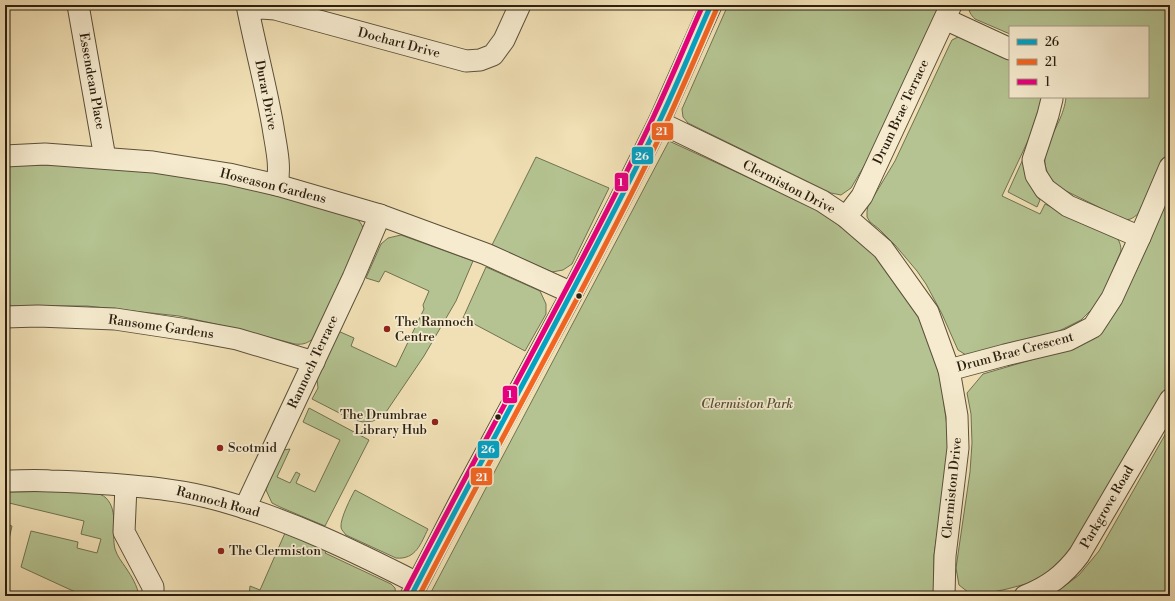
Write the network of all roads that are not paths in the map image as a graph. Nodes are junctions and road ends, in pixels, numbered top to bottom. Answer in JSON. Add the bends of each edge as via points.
{"nodes":[{"id":1,"x":78,"y":5,"type":"edge"},
{"id":2,"x":520,"y":5,"type":"edge"},
{"id":3,"x":711,"y":5,"type":"edge"},
{"id":4,"x":248,"y":8,"type":"edge"},
{"id":5,"x":948,"y":12,"type":"edge"},
{"id":6,"x":1009,"y":48,"type":"edge"},
{"id":7,"x":1052,"y":98,"type":"edge"},
{"id":8,"x":660,"y":122,"type":"junction"},
{"id":9,"x":5,"y":156,"type":"edge"},
{"id":10,"x":105,"y":158,"type":"junction"},
{"id":11,"x":1170,"y":167,"type":"edge"},
{"id":12,"x":277,"y":185,"type":"junction"},
{"id":13,"x":380,"y":215,"type":"junction"},
{"id":14,"x":846,"y":217,"type":"junction"},
{"id":15,"x":1140,"y":238,"type":"junction"},
{"id":16,"x":572,"y":293,"type":"junction"},
{"id":17,"x":5,"y":317,"type":"edge"},
{"id":18,"x":314,"y":362,"type":"junction"},
{"id":19,"x":949,"y":370,"type":"junction"},
{"id":20,"x":1170,"y":400,"type":"edge"},
{"id":21,"x":5,"y":481,"type":"edge"},
{"id":22,"x":126,"y":486,"type":"junction"},
{"id":23,"x":245,"y":508,"type":"junction"},
{"id":24,"x":414,"y":590,"type":"edge"},
{"id":25,"x":153,"y":596,"type":"edge"},
{"id":26,"x":944,"y":596,"type":"edge"},
{"id":27,"x":1025,"y":596,"type":"edge"}],
"edges":[{"from":1,"to":10,"type":"street","name":"Essendean Place"},
{"from":2,"to":4,"type":"street","name":"Dochart Drive","via":[[504,40],[493,55],[480,60],[466,61],[275,9]]},
{"from":3,"to":8,"type":"street"},
{"from":4,"to":12,"type":"street","name":"Durar Drive","via":[[269,100],[279,162]]},
{"from":5,"to":6,"type":"street"},
{"from":5,"to":14,"type":"street","name":"Drum Brae Terrace","via":[[862,196]]},
{"from":7,"to":15,"type":"street","via":[[1033,160],[1036,175],[1045,189],[1068,206]]},
{"from":8,"to":14,"type":"street","name":"Clermiston Drive","via":[[822,201]]},
{"from":8,"to":16,"type":"street"},
{"from":9,"to":10,"type":"street","name":"Hoseason Gardens","via":[[45,154]]},
{"from":10,"to":12,"type":"street","name":"Hoseason Gardens","via":[[153,162]]},
{"from":11,"to":15,"type":"street","name":"Drum Brae Crescent"},
{"from":12,"to":13,"type":"street","name":"Hoseason Gardens"},
{"from":13,"to":16,"type":"street","name":"Hoseason Gardens","via":[[486,254]]},
{"from":13,"to":18,"type":"street","name":"Rannoch Terrace"},
{"from":14,"to":19,"type":"street","name":"Clermiston Drive","via":[[883,249],[928,312]]},
{"from":15,"to":19,"type":"street","name":"Drum Brae Crescent","via":[[1112,298],[1093,327],[1068,340]]},
{"from":16,"to":24,"type":"street"},
{"from":17,"to":18,"type":"street","name":"Ransome Gardens","via":[[115,320],[194,331],[237,339]]},
{"from":18,"to":23,"type":"street","name":"Rannoch Terrace"},
{"from":19,"to":26,"type":"street","name":"Clermiston Drive","via":[[957,416],[958,448],[945,556]]},
{"from":20,"to":27,"type":"street","name":"Parkgrove Road","via":[[1079,555],[1056,579],[1042,589]]},
{"from":21,"to":22,"type":"street","name":"Rannoch Road","via":[[49,480]]},
{"from":22,"to":23,"type":"street","name":"Rannoch Road","via":[[169,489]]},
{"from":22,"to":25,"type":"street","via":[[124,532],[152,587]]},
{"from":23,"to":24,"type":"street","name":"Rannoch Road","via":[[304,529]]}]}
